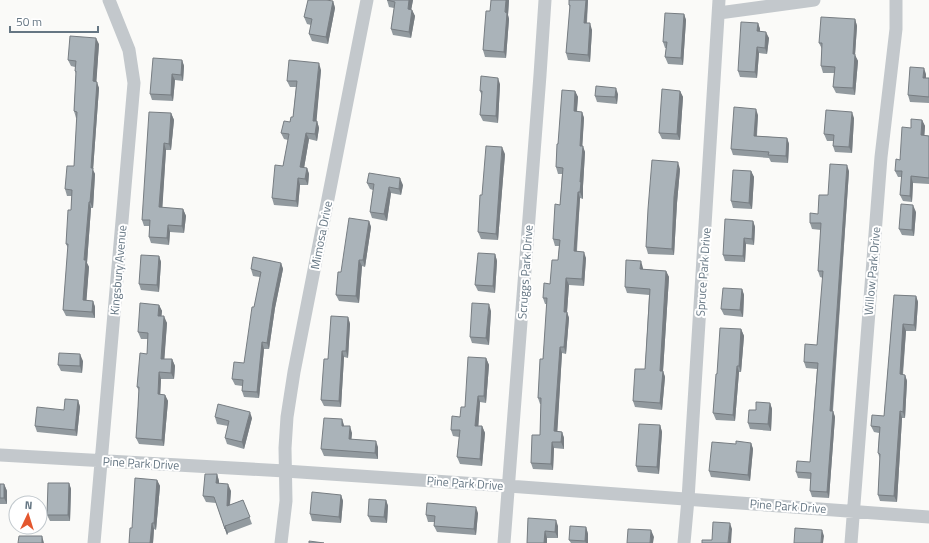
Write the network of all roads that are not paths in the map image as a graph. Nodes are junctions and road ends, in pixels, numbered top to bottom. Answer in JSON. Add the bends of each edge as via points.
{"nodes":[{"id":1,"x":109,"y":0,"type":"edge"},
{"id":2,"x":367,"y":0,"type":"edge"},
{"id":3,"x":544,"y":0,"type":"edge"},
{"id":4,"x":814,"y":0,"type":"edge"},
{"id":5,"x":896,"y":0,"type":"edge"},
{"id":6,"x":719,"y":6,"type":"edge"},
{"id":7,"x":0,"y":455,"type":"edge"},
{"id":8,"x":101,"y":460,"type":"junction"},
{"id":9,"x":285,"y":471,"type":"junction"},
{"id":10,"x":508,"y":486,"type":"junction"},
{"id":11,"x":688,"y":499,"type":"junction"},
{"id":12,"x":853,"y":511,"type":"junction"},
{"id":13,"x":929,"y":517,"type":"edge"},
{"id":14,"x":94,"y":543,"type":"edge"},
{"id":15,"x":281,"y":543,"type":"edge"},
{"id":16,"x":504,"y":543,"type":"edge"},
{"id":17,"x":684,"y":543,"type":"edge"},
{"id":18,"x":851,"y":543,"type":"edge"}],
"edges":[{"from":1,"to":8,"type":"street","name":"Kingsbury Avenue","via":[[129,50],[134,83]]},
{"from":2,"to":9,"type":"street","name":"Mimosa Drive","via":[[294,372],[284,448]]},
{"from":3,"to":10,"type":"street","name":"Scruggs Park Drive"},
{"from":4,"to":6,"type":"street"},
{"from":5,"to":12,"type":"street","name":"Willow Park Drive","via":[[896,29],[881,157]]},
{"from":6,"to":11,"type":"street","name":"Spruce Park Drive"},
{"from":7,"to":8,"type":"street","name":"Pine Park Drive"},
{"from":8,"to":9,"type":"street","name":"Pine Park Drive"},
{"from":8,"to":14,"type":"street","name":"Kingsbury Avenue"},
{"from":9,"to":10,"type":"street","name":"Pine Park Drive"},
{"from":9,"to":15,"type":"street","name":"Mimosa Drive","via":[[286,502]]},
{"from":10,"to":11,"type":"street","name":"Pine Park Drive"},
{"from":10,"to":16,"type":"street","name":"Scruggs Park Drive"},
{"from":11,"to":12,"type":"street","name":"Pine Park Drive"},
{"from":11,"to":17,"type":"street","name":"Spruce Park Drive"},
{"from":12,"to":13,"type":"street","name":"Pine Park Drive"},
{"from":12,"to":18,"type":"street","name":"Willow Park Drive"}]}
